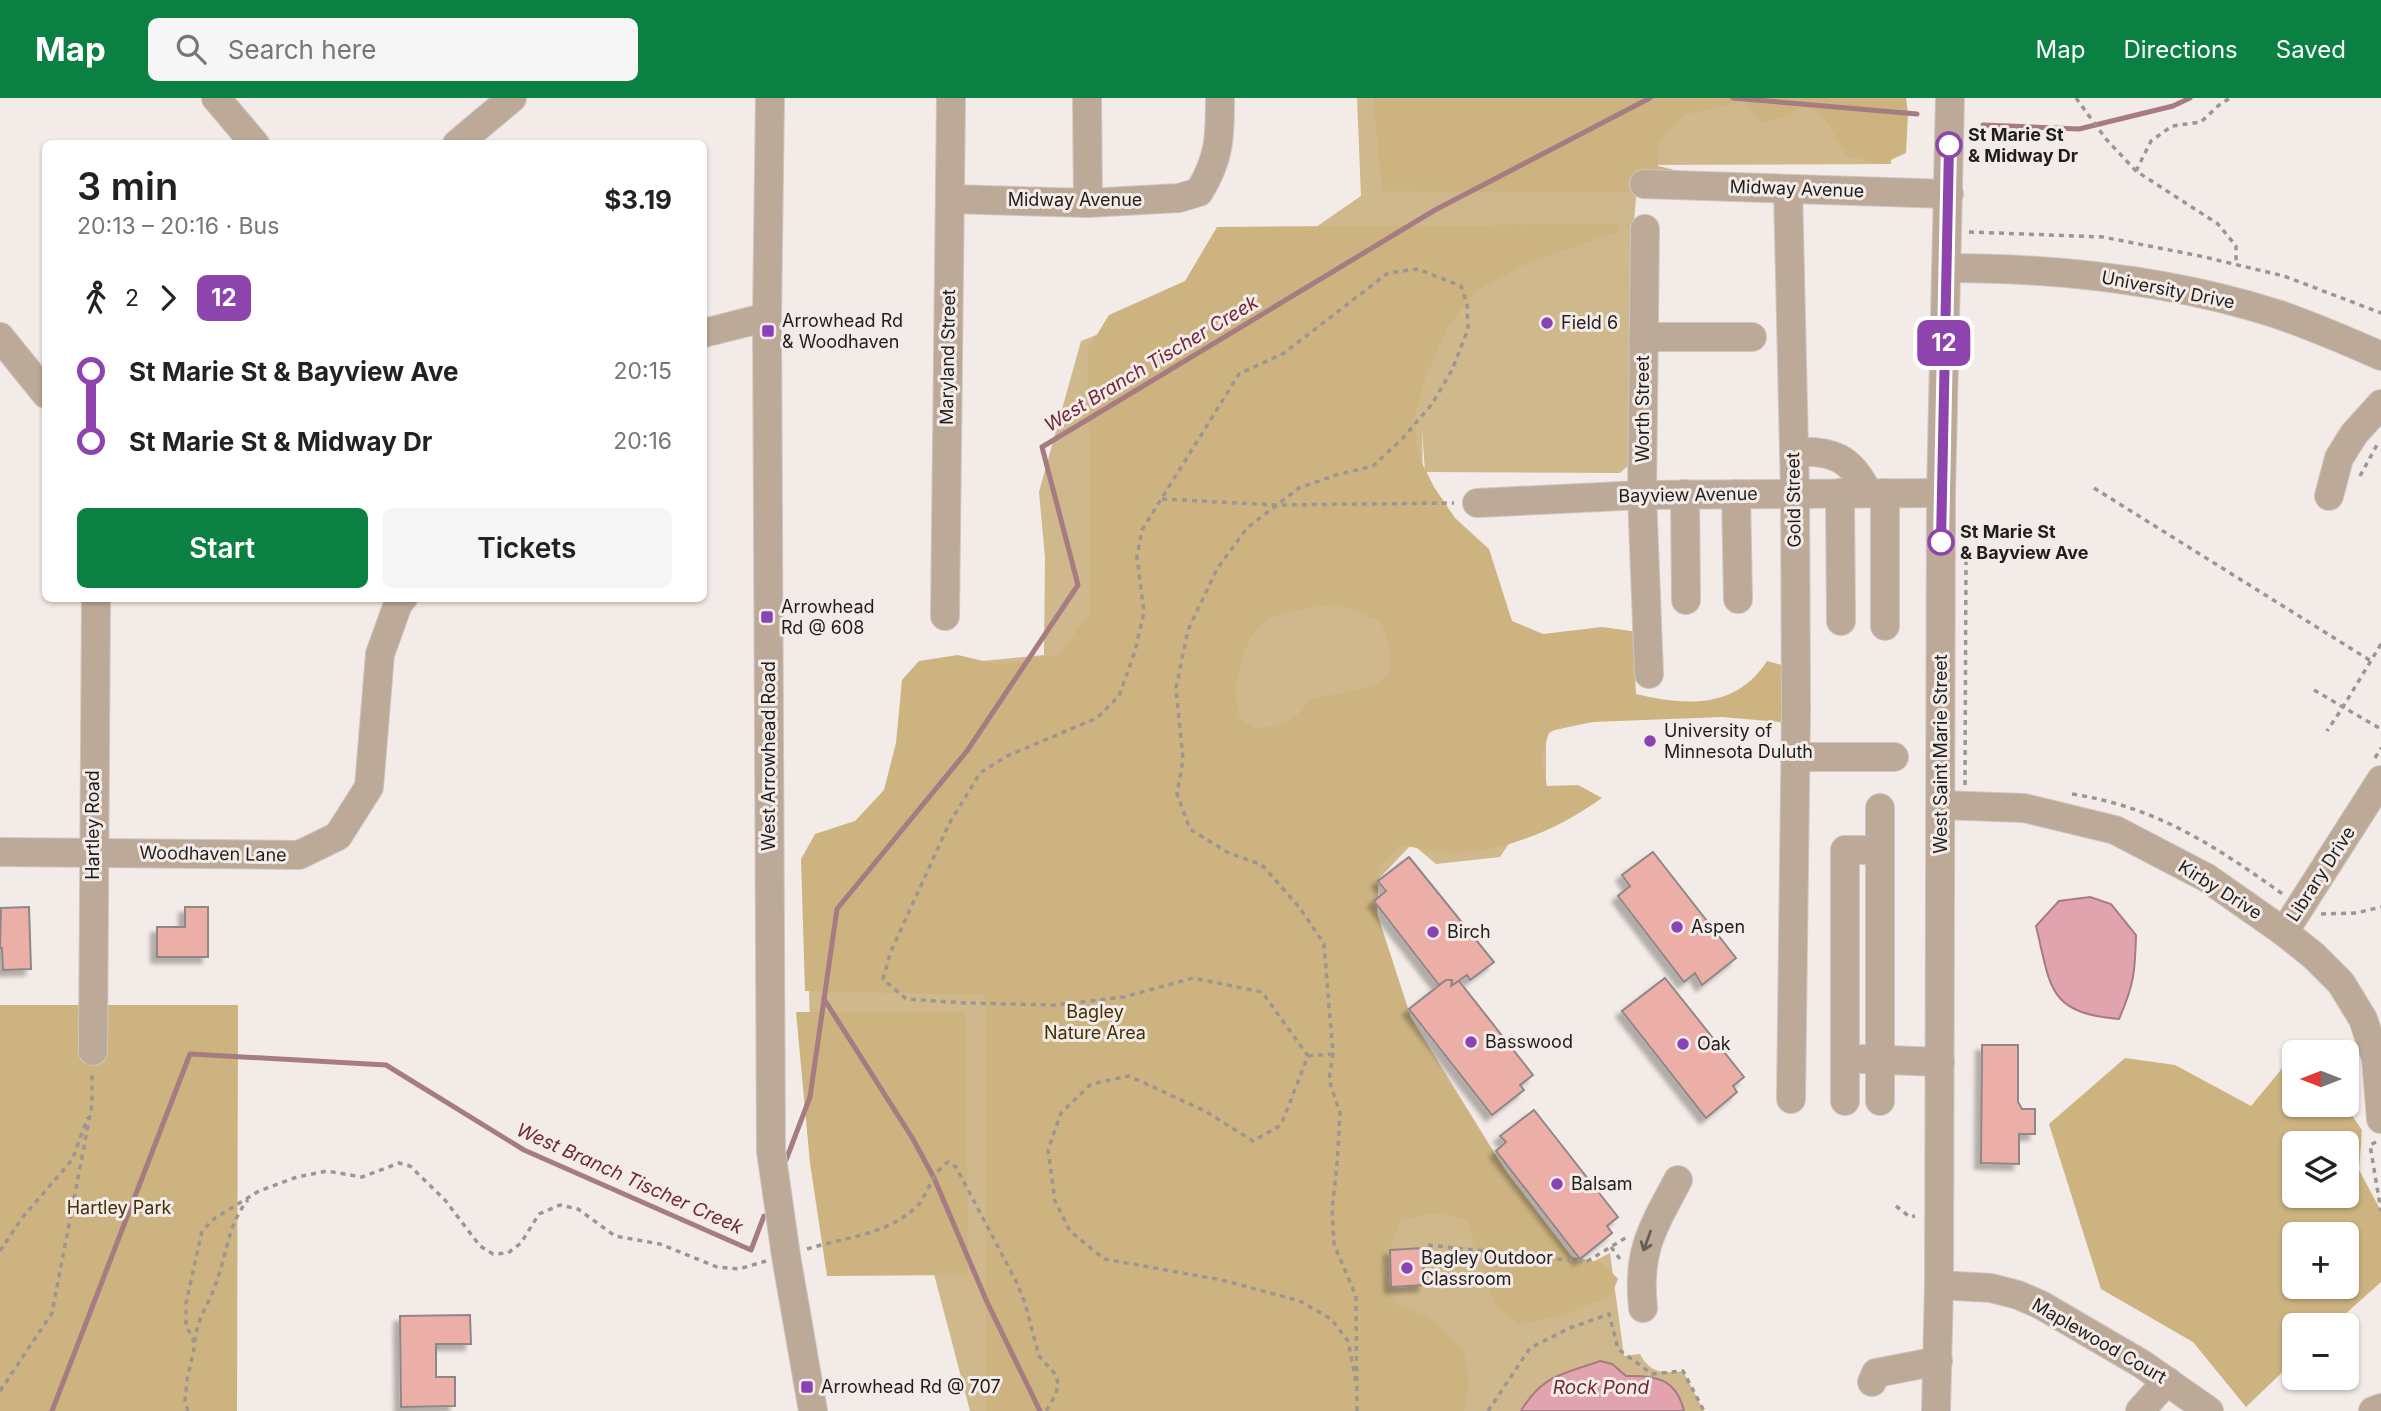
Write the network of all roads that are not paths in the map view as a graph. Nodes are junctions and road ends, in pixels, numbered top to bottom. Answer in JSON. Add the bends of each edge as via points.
{"nodes":[{"id":1,"x":216,"y":98,"type":"edge"},
{"id":2,"x":513,"y":98,"type":"edge"},
{"id":3,"x":770,"y":98,"type":"edge"},
{"id":4,"x":951,"y":98,"type":"edge"},
{"id":5,"x":1087,"y":98,"type":"edge"},
{"id":6,"x":1220,"y":98,"type":"edge"},
{"id":7,"x":1950,"y":98,"type":"edge"},
{"id":8,"x":252,"y":140,"type":"edge"},
{"id":9,"x":462,"y":140,"type":"edge"},
{"id":10,"x":1644,"y":184,"type":"dead end"},
{"id":11,"x":1788,"y":189,"type":"junction"},
{"id":12,"x":1949,"y":194,"type":"junction"},
{"id":13,"x":950,"y":199,"type":"junction"},
{"id":14,"x":1088,"y":203,"type":"junction"},
{"id":15,"x":1645,"y":229,"type":"dead end"},
{"id":16,"x":1946,"y":268,"type":"junction"},
{"id":17,"x":767,"y":317,"type":"junction"},
{"id":18,"x":707,"y":332,"type":"edge"},
{"id":19,"x":0,"y":337,"type":"edge"},
{"id":20,"x":1643,"y":337,"type":"junction"},
{"id":21,"x":1752,"y":337,"type":"dead end"},
{"id":22,"x":2381,"y":356,"type":"edge"},
{"id":23,"x":42,"y":389,"type":"edge"},
{"id":24,"x":1794,"y":452,"type":"junction"},
{"id":25,"x":1794,"y":493,"type":"junction"},
{"id":26,"x":1840,"y":493,"type":"junction"},
{"id":27,"x":1877,"y":493,"type":"junction"},
{"id":28,"x":1941,"y":493,"type":"junction"},
{"id":29,"x":1685,"y":494,"type":"junction"},
{"id":30,"x":1736,"y":494,"type":"junction"},
{"id":31,"x":1642,"y":495,"type":"junction"},
{"id":32,"x":1477,"y":503,"type":"road end"},
{"id":33,"x":1738,"y":599,"type":"dead end"},
{"id":34,"x":1686,"y":600,"type":"dead end"},
{"id":35,"x":96,"y":602,"type":"edge"},
{"id":36,"x":400,"y":602,"type":"edge"},
{"id":37,"x":944,"y":616,"type":"dead end"},
{"id":38,"x":1841,"y":621,"type":"dead end"},
{"id":39,"x":1885,"y":625,"type":"dead end"},
{"id":40,"x":1649,"y":674,"type":"dead end"},
{"id":41,"x":1796,"y":757,"type":"junction"},
{"id":42,"x":1894,"y":757,"type":"dead end"},
{"id":43,"x":2381,"y":780,"type":"edge"},
{"id":44,"x":1941,"y":805,"type":"junction"},
{"id":45,"x":1880,"y":808,"type":"dead end"},
{"id":46,"x":1880,"y":850,"type":"junction"},
{"id":47,"x":0,"y":852,"type":"edge"},
{"id":48,"x":93,"y":853,"type":"junction"},
{"id":49,"x":2284,"y":932,"type":"junction"},
{"id":50,"x":93,"y":1051,"type":"road end"},
{"id":51,"x":1845,"y":1059,"type":"junction"},
{"id":52,"x":1880,"y":1059,"type":"junction"},
{"id":53,"x":2378,"y":1059,"type":"edge"},
{"id":54,"x":1940,"y":1062,"type":"junction"},
{"id":55,"x":1791,"y":1099,"type":"dead end"},
{"id":56,"x":1845,"y":1101,"type":"dead end"},
{"id":57,"x":1880,"y":1101,"type":"dead end"},
{"id":58,"x":2381,"y":1119,"type":"edge"},
{"id":59,"x":1678,"y":1180,"type":"dead end"},
{"id":60,"x":1939,"y":1285,"type":"junction"},
{"id":61,"x":1631,"y":1310,"type":"road end"},
{"id":62,"x":1938,"y":1361,"type":"junction"},
{"id":63,"x":2167,"y":1381,"type":"junction"},
{"id":64,"x":1872,"y":1382,"type":"dead end"},
{"id":65,"x":2381,"y":1408,"type":"edge"},
{"id":66,"x":813,"y":1411,"type":"edge"},
{"id":67,"x":1936,"y":1411,"type":"edge"},
{"id":68,"x":2140,"y":1411,"type":"edge"},
{"id":69,"x":2209,"y":1411,"type":"edge"},
{"id":70,"x":2373,"y":1411,"type":"edge"}],
"edges":[{"from":1,"to":8,"type":"street"},
{"from":2,"to":9,"type":"street"},
{"from":3,"to":17,"type":"street","name":"West Arrowhead Road"},
{"from":4,"to":13,"type":"street","name":"Maryland Street"},
{"from":5,"to":14,"type":"street"},
{"from":6,"to":14,"type":"street","name":"Midway Avenue","via":[[1220,138],[1212,171],[1199,192],[1179,198]]},
{"from":7,"to":12,"type":"street","name":"West Saint Marie Street"},
{"from":10,"to":11,"type":"street","name":"Midway Avenue"},
{"from":11,"to":12,"type":"street","name":"Midway Avenue"},
{"from":11,"to":24,"type":"street","name":"Gold Street"},
{"from":12,"to":16,"type":"street","name":"West Saint Marie Street"},
{"from":13,"to":14,"type":"street","name":"Midway Avenue"},
{"from":13,"to":37,"type":"street","name":"Maryland Street"},
{"from":15,"to":20,"type":"street","name":"Worth Street"},
{"from":16,"to":22,"type":"street","name":"University Drive","via":[[2082,273],[2146,282],[2278,314]]},
{"from":16,"to":28,"type":"street","name":"West Saint Marie Street"},
{"from":17,"to":18,"type":"street"},
{"from":17,"to":66,"type":"street","name":"West Arrowhead Road","via":[[771,1151]]},
{"from":19,"to":23,"type":"street"},
{"from":20,"to":21,"type":"street"},
{"from":20,"to":31,"type":"street","name":"Worth Street"},
{"from":24,"to":25,"type":"street","name":"Gold Street"},
{"from":24,"to":27,"type":"street","via":[[1831,453]]},
{"from":25,"to":26,"type":"street","name":"Bayview Avenue"},
{"from":25,"to":30,"type":"street","name":"Bayview Avenue"},
{"from":25,"to":41,"type":"street","name":"Gold Street"},
{"from":26,"to":27,"type":"street","name":"Bayview Avenue"},
{"from":26,"to":38,"type":"street"},
{"from":27,"to":28,"type":"street","name":"Bayview Avenue"},
{"from":27,"to":39,"type":"street"},
{"from":28,"to":44,"type":"street","name":"West Saint Marie Street"},
{"from":29,"to":30,"type":"street","name":"Bayview Avenue"},
{"from":29,"to":31,"type":"street","name":"Bayview Avenue"},
{"from":29,"to":34,"type":"street"},
{"from":30,"to":33,"type":"street"},
{"from":31,"to":32,"type":"street","name":"Bayview Avenue"},
{"from":31,"to":40,"type":"street","name":"Worth Street"},
{"from":35,"to":48,"type":"street","name":"Hartley Road"},
{"from":36,"to":48,"type":"street","name":"Woodhaven Lane","via":[[380,654],[369,787],[338,836],[299,855]]},
{"from":41,"to":42,"type":"street"},
{"from":41,"to":55,"type":"street","name":"Gold Street"},
{"from":43,"to":49,"type":"street","name":"Library Drive"},
{"from":44,"to":49,"type":"street","name":"Kirby Drive","via":[[2024,808],[2115,830],[2207,878]]},
{"from":44,"to":54,"type":"street","name":"West Saint Marie Street"},
{"from":45,"to":46,"type":"street"},
{"from":46,"to":51,"type":"street","via":[[1845,850]]},
{"from":46,"to":52,"type":"street"},
{"from":47,"to":48,"type":"street","name":"Woodhaven Lane"},
{"from":48,"to":50,"type":"street","name":"Hartley Road"},
{"from":49,"to":53,"type":"street","name":"Kirby Drive","via":[[2341,983],[2363,1019]]},
{"from":51,"to":52,"type":"street"},
{"from":51,"to":56,"type":"street"},
{"from":52,"to":54,"type":"street"},
{"from":52,"to":57,"type":"street"},
{"from":53,"to":58,"type":"street","name":"Kirby Drive"},
{"from":54,"to":60,"type":"street","name":"West Saint Marie Street"},
{"from":59,"to":61,"type":"street","one_way":true,"via":[[1649,1235]]},
{"from":60,"to":62,"type":"street","name":"West Saint Marie Street"},
{"from":60,"to":63,"type":"street","name":"Maplewood Court","via":[[2018,1294]]},
{"from":62,"to":64,"type":"street","via":[[1876,1373]]},
{"from":62,"to":67,"type":"street","name":"West Saint Marie Street"},
{"from":63,"to":68,"type":"street"},
{"from":63,"to":69,"type":"street","name":"Maplewood Court"},
{"from":65,"to":70,"type":"street"}]}
